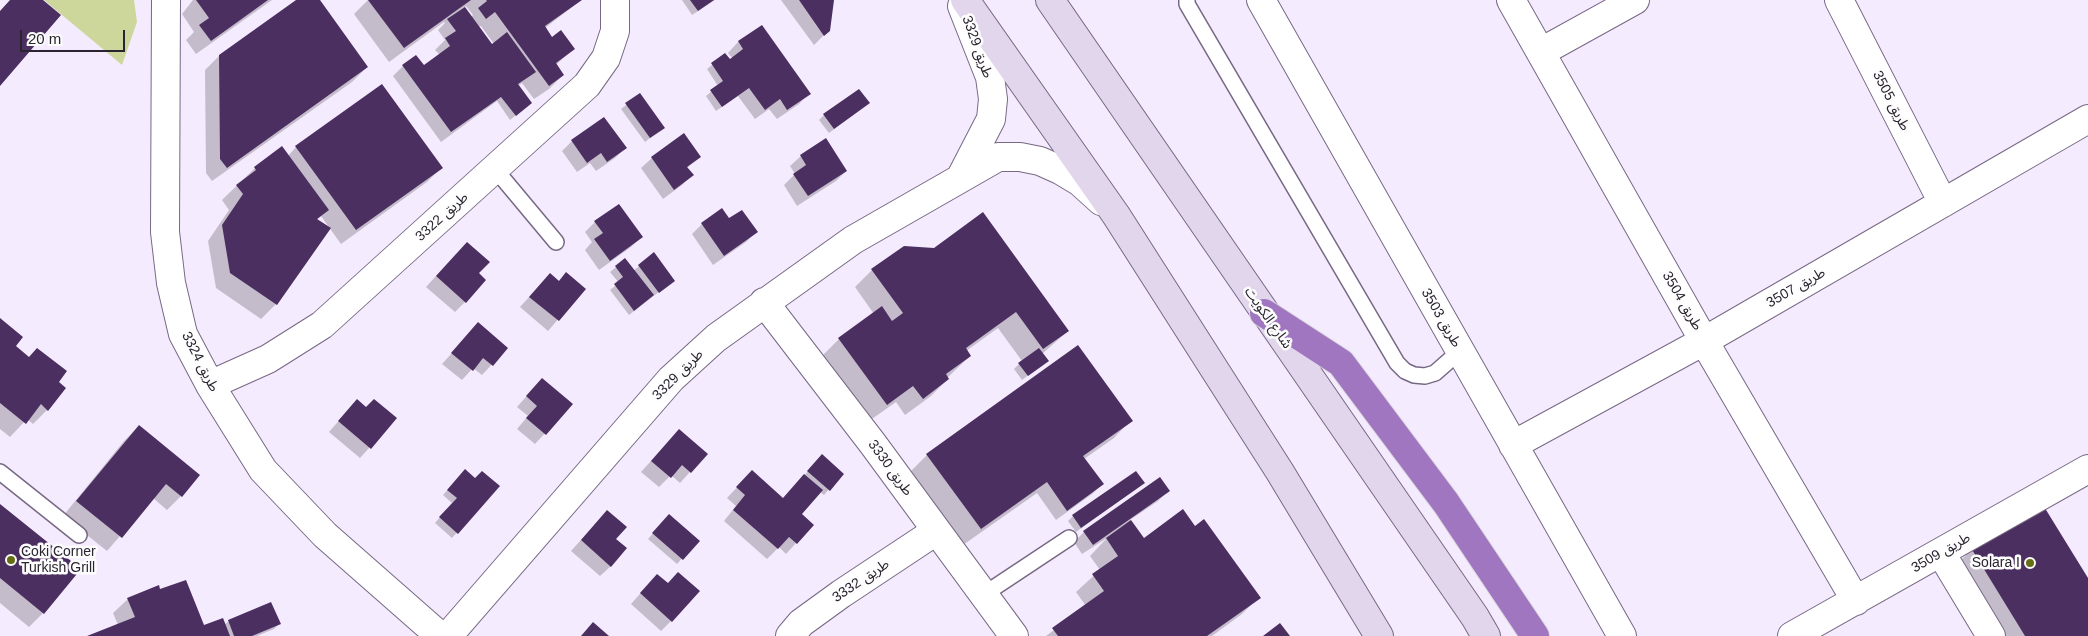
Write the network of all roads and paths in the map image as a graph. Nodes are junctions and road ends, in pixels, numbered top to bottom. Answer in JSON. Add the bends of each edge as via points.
{"nodes":[{"id":1,"x":166,"y":0,"type":"edge"},
{"id":2,"x":616,"y":0,"type":"edge"},
{"id":3,"x":959,"y":0,"type":"edge"},
{"id":4,"x":965,"y":0,"type":"edge"},
{"id":5,"x":1050,"y":0,"type":"edge"},
{"id":6,"x":1187,"y":0,"type":"edge"},
{"id":7,"x":1261,"y":0,"type":"edge"},
{"id":8,"x":1511,"y":0,"type":"edge"},
{"id":9,"x":1635,"y":0,"type":"edge"},
{"id":10,"x":1839,"y":0,"type":"edge"},
{"id":11,"x":1541,"y":52,"type":"junction"},
{"id":12,"x":2084,"y":130,"type":"edge"},
{"id":13,"x":495,"y":169,"type":"junction"},
{"id":14,"x":962,"y":177,"type":"junction"},
{"id":15,"x":1943,"y":203,"type":"junction"},
{"id":16,"x":1116,"y":215,"type":"junction"},
{"id":17,"x":556,"y":242,"type":"dead end"},
{"id":18,"x":764,"y":302,"type":"junction"},
{"id":19,"x":1264,"y":313,"type":"junction"},
{"id":20,"x":1704,"y":341,"type":"junction"},
{"id":21,"x":1460,"y":351,"type":"junction"},
{"id":22,"x":210,"y":385,"type":"junction"},
{"id":23,"x":1513,"y":445,"type":"junction"},
{"id":24,"x":2088,"y":469,"type":"edge"},
{"id":25,"x":0,"y":472,"type":"edge"},
{"id":26,"x":936,"y":531,"type":"junction"},
{"id":27,"x":79,"y":536,"type":"dead end"},
{"id":28,"x":1069,"y":538,"type":"dead end"},
{"id":29,"x":1941,"y":554,"type":"junction"},
{"id":30,"x":983,"y":595,"type":"junction"},
{"id":31,"x":1856,"y":601,"type":"junction"},
{"id":32,"x":440,"y":636,"type":"edge"},
{"id":33,"x":448,"y":636,"type":"edge"},
{"id":34,"x":790,"y":636,"type":"edge"},
{"id":35,"x":1014,"y":636,"type":"edge"},
{"id":36,"x":1379,"y":636,"type":"edge"},
{"id":37,"x":1486,"y":636,"type":"edge"},
{"id":38,"x":1535,"y":636,"type":"edge"},
{"id":39,"x":1622,"y":636,"type":"edge"},
{"id":40,"x":1792,"y":636,"type":"edge"},
{"id":41,"x":1991,"y":636,"type":"edge"}],
"edges":[{"from":1,"to":22,"type":"street","name":"طريق 3324","via":[[165,232],[183,334]]},
{"from":2,"to":13,"type":"street","name":"طريق 3322","via":[[615,31],[606,58],[587,85]]},
{"from":3,"to":14,"type":"street","name":"طريق 3329","via":[[990,77],[993,99],[991,119]]},
{"from":4,"to":16,"type":"main road"},
{"from":5,"to":19,"type":"main road","name":"شارع الكويت"},
{"from":6,"to":21,"type":"lane","via":[[1397,363],[1404,371],[1425,376],[1435,373]]},
{"from":7,"to":21,"type":"street","name":"طريق 3503"},
{"from":8,"to":11,"type":"street","name":"طريق 3504"},
{"from":9,"to":11,"type":"street"},
{"from":10,"to":15,"type":"street","name":"طريق 3505"},
{"from":11,"to":20,"type":"street","name":"طريق 3504"},
{"from":12,"to":15,"type":"street","name":"طريق 3507"},
{"from":13,"to":17,"type":"lane"},
{"from":13,"to":22,"type":"street","name":"طريق 3322","via":[[322,325],[268,359]]},
{"from":14,"to":16,"type":"street","name":"طريق 3329","via":[[998,157],[1040,161],[1080,182]]},
{"from":14,"to":18,"type":"street","name":"طريق 3329","via":[[853,240]]},
{"from":15,"to":20,"type":"street","name":"طريق 3507"},
{"from":16,"to":36,"type":"main road","via":[[1280,472]]},
{"from":18,"to":26,"type":"street","name":"طريق 3330"},
{"from":18,"to":33,"type":"street","name":"طريق 3329","via":[[716,338],[671,380]]},
{"from":19,"to":37,"type":"main road","name":"شارع الكويت"},
{"from":19,"to":38,"type":"highway","via":[[1341,363],[1446,503]]},
{"from":20,"to":23,"type":"street","name":"طريق 3507"},
{"from":20,"to":31,"type":"street","name":"طريق 3504"},
{"from":21,"to":23,"type":"street","name":"طريق 3503"},
{"from":22,"to":32,"type":"street","name":"طريق 3324","via":[[262,470],[325,536]]},
{"from":23,"to":39,"type":"street","name":"طريق 3503"},
{"from":24,"to":29,"type":"street","name":"طريق 3509"},
{"from":25,"to":27,"type":"lane"},
{"from":26,"to":30,"type":"street","name":"طريق 3330"},
{"from":26,"to":34,"type":"street","name":"طريق 3332","via":[[841,594],[801,623]]},
{"from":28,"to":30,"type":"lane"},
{"from":29,"to":31,"type":"street","name":"طريق 3509"},
{"from":29,"to":41,"type":"street"},
{"from":30,"to":35,"type":"street","name":"طريق 3330"},
{"from":31,"to":40,"type":"street","name":"طريق 3509"}]}
